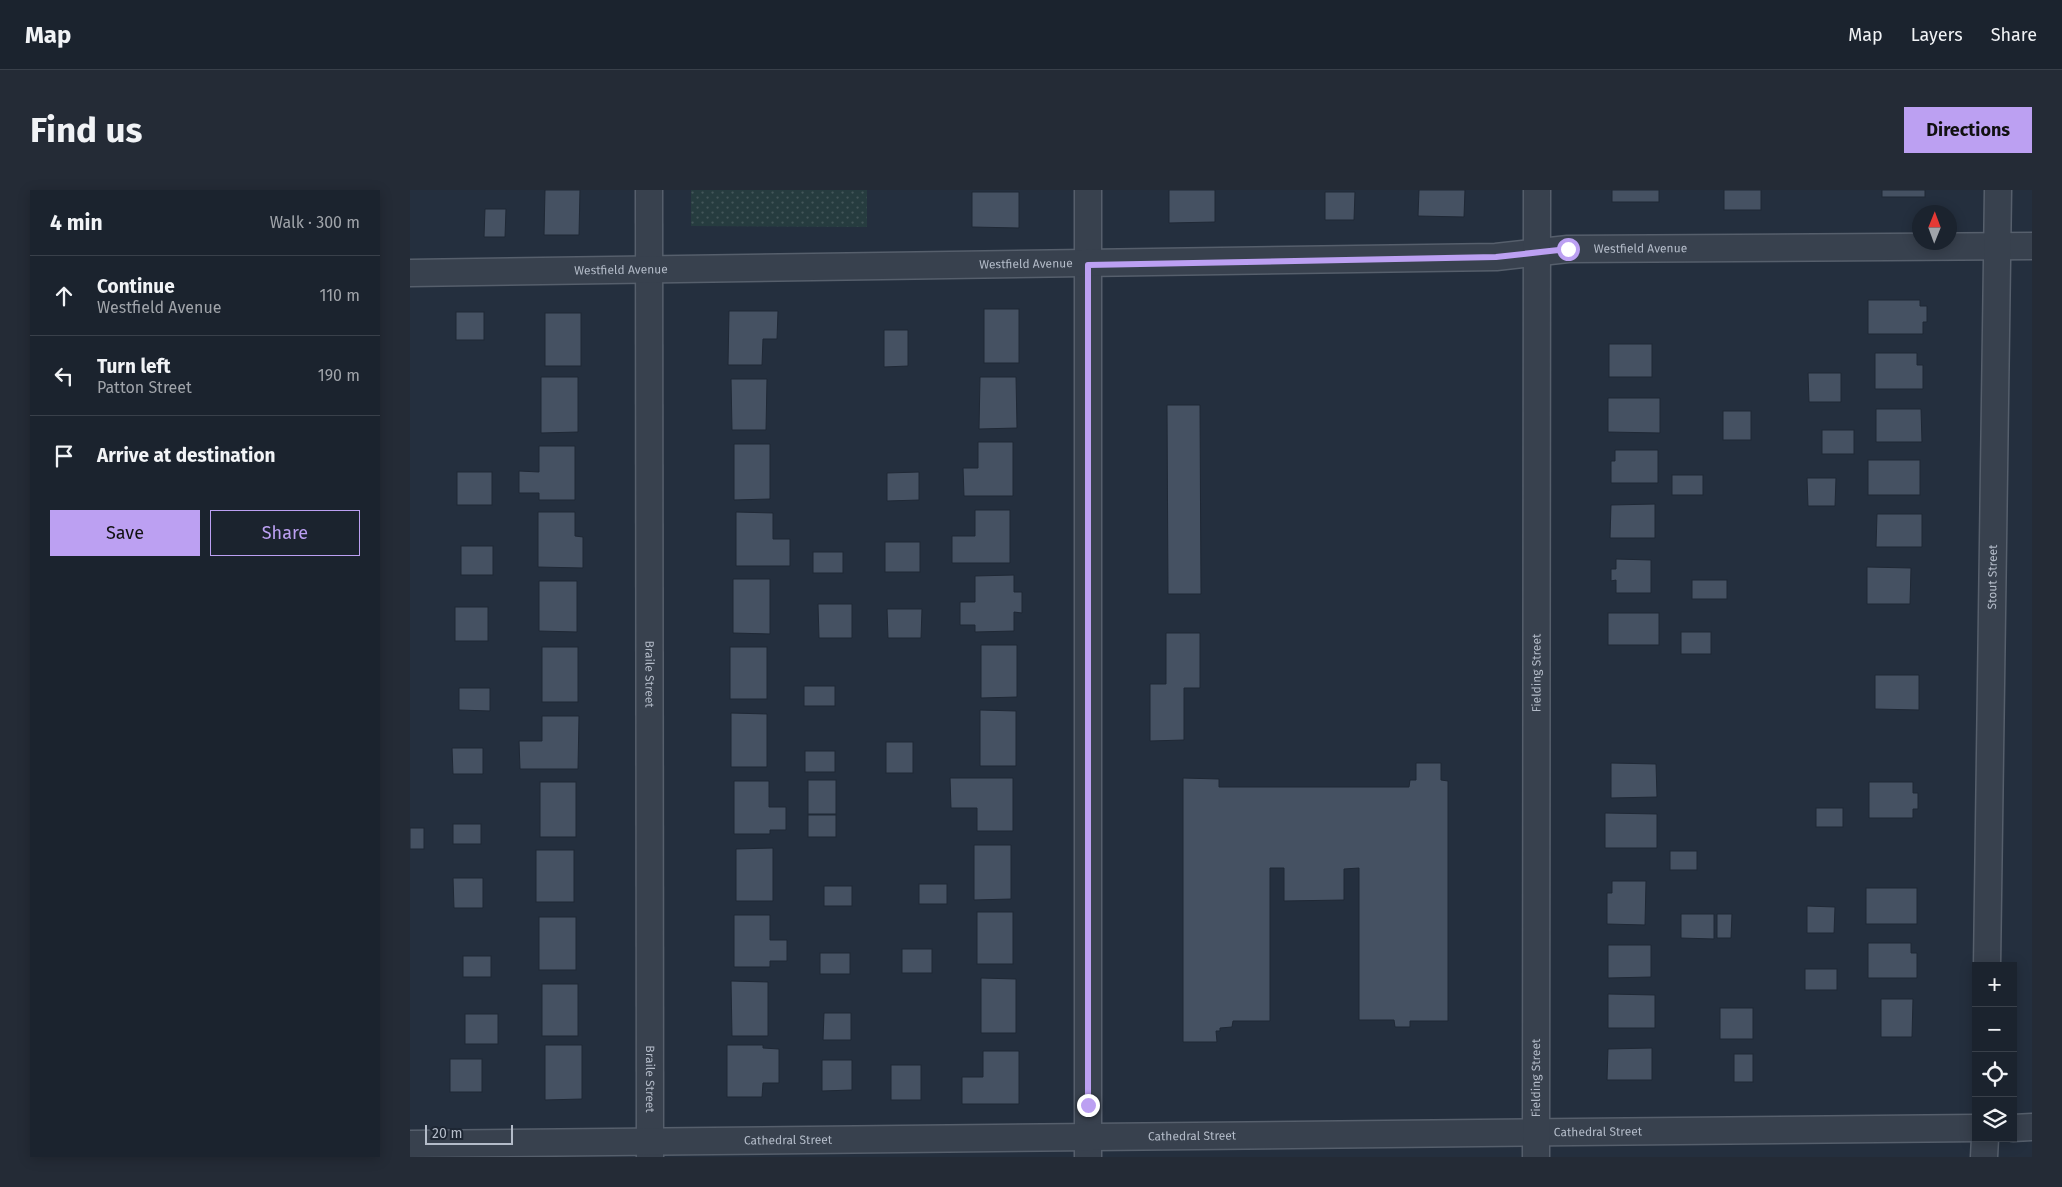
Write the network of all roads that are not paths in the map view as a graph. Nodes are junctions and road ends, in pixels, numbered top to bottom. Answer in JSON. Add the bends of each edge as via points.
{"nodes":[{"id":1,"x":649,"y":190,"type":"edge"},
{"id":2,"x":1088,"y":190,"type":"edge"},
{"id":3,"x":1536,"y":190,"type":"edge"},
{"id":4,"x":1998,"y":190,"type":"edge"},
{"id":5,"x":1998,"y":246,"type":"junction"},
{"id":6,"x":2032,"y":246,"type":"edge"},
{"id":7,"x":1537,"y":253,"type":"junction"},
{"id":8,"x":1088,"y":265,"type":"junction"},
{"id":9,"x":650,"y":271,"type":"junction"},
{"id":10,"x":410,"y":273,"type":"edge"},
{"id":11,"x":1987,"y":962,"type":"edge"},
{"id":12,"x":2032,"y":1127,"type":"edge"},
{"id":13,"x":1972,"y":1128,"type":"edge"},
{"id":14,"x":2017,"y":1128,"type":"edge"},
{"id":15,"x":1984,"y":1142,"type":"edge"},
{"id":16,"x":410,"y":1144,"type":"edge"},
{"id":17,"x":1536,"y":1145,"type":"edge"},
{"id":18,"x":1088,"y":1147,"type":"edge"},
{"id":19,"x":649,"y":1149,"type":"edge"},
{"id":20,"x":1984,"y":1157,"type":"edge"}],
"edges":[{"from":1,"to":9,"type":"street","name":"Braile Street"},
{"from":2,"to":8,"type":"street"},
{"from":3,"to":7,"type":"street","name":"Fielding Street"},
{"from":4,"to":5,"type":"street","name":"Stout Street"},
{"from":5,"to":6,"type":"street","name":"Westfield Avenue"},
{"from":5,"to":7,"type":"street","name":"Westfield Avenue","via":[[1568,249]]},
{"from":5,"to":11,"type":"street","name":"Stout Street"},
{"from":7,"to":8,"type":"street","name":"Westfield Avenue","via":[[1496,257]]},
{"from":7,"to":17,"type":"street","name":"Fielding Street"},
{"from":8,"to":9,"type":"street","name":"Westfield Avenue"},
{"from":8,"to":18,"type":"street"},
{"from":9,"to":10,"type":"street","name":"Westfield Avenue"},
{"from":9,"to":19,"type":"street","name":"Braile Street"},
{"from":12,"to":14,"type":"street"},
{"from":13,"to":17,"type":"street","name":"Cathedral Street"},
{"from":15,"to":20,"type":"street"},
{"from":16,"to":19,"type":"street","name":"Cathedral Street"},
{"from":17,"to":18,"type":"street","name":"Cathedral Street"},
{"from":18,"to":19,"type":"street","name":"Cathedral Street"}]}
